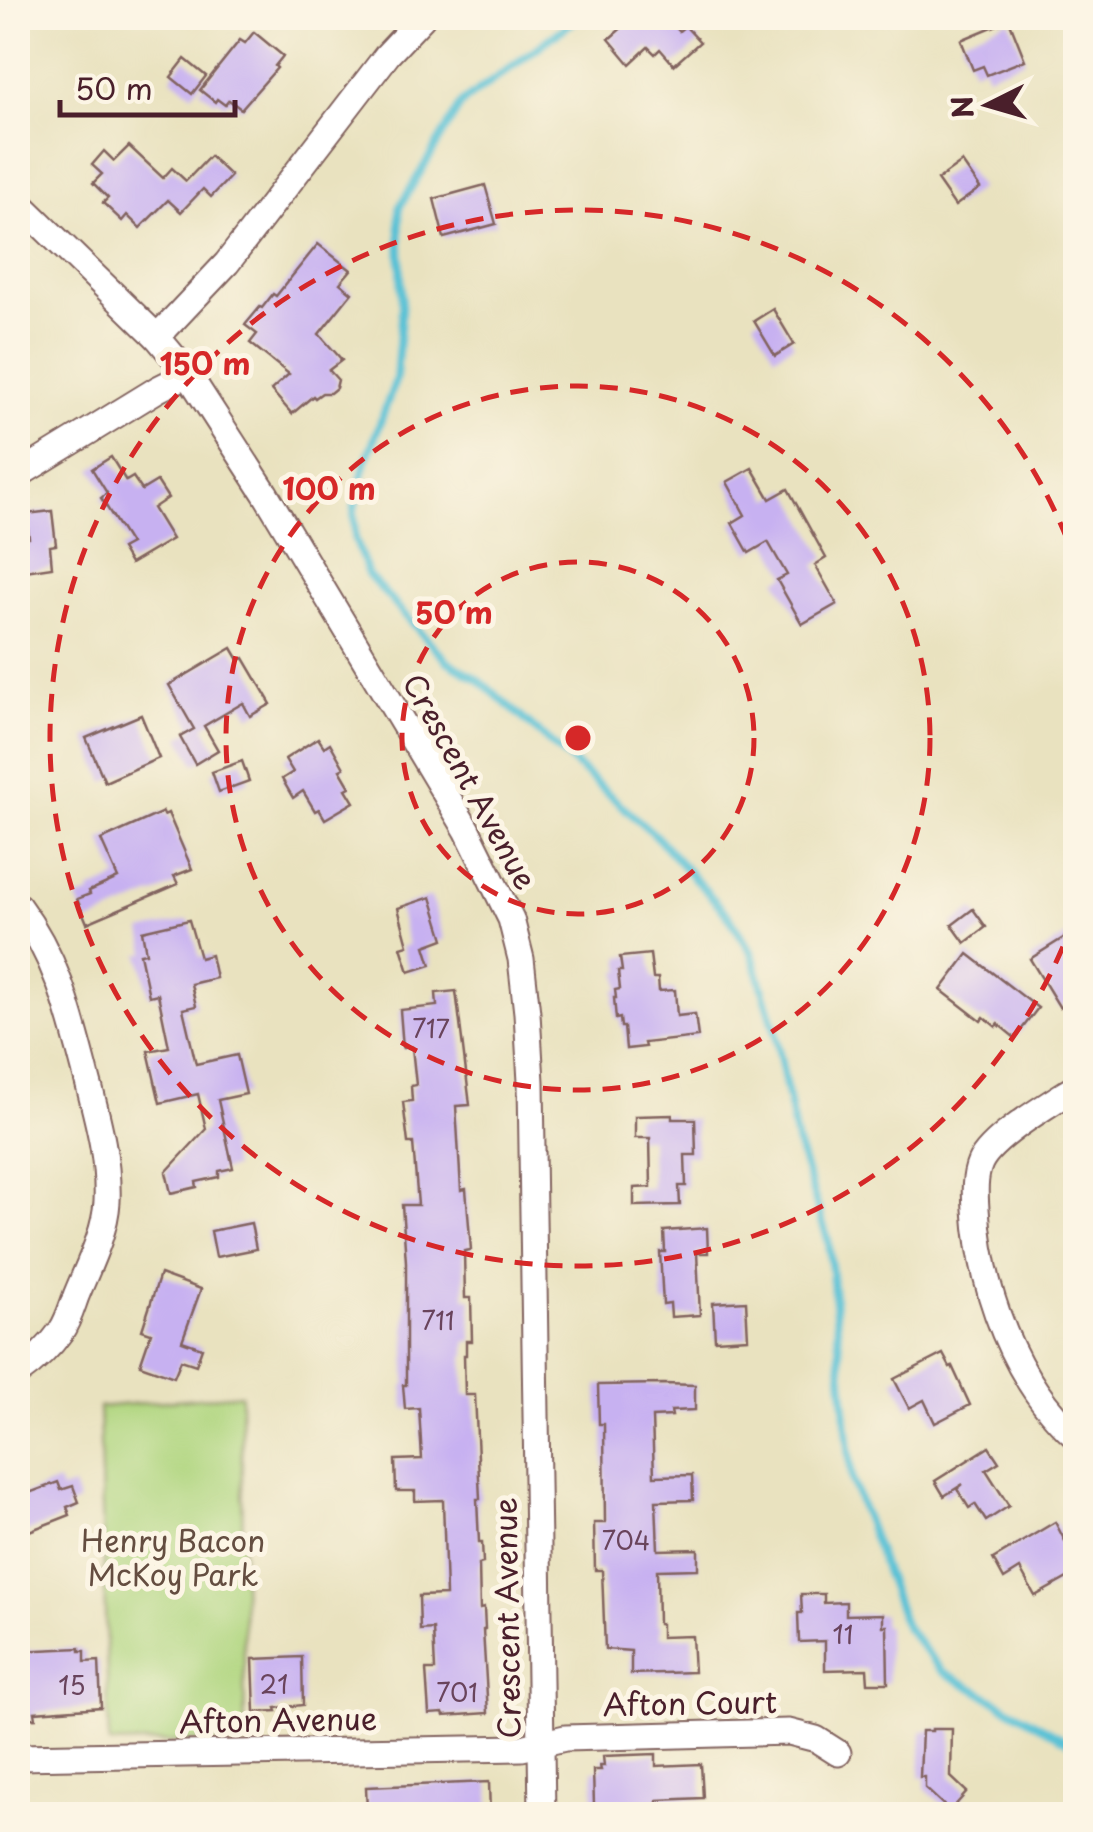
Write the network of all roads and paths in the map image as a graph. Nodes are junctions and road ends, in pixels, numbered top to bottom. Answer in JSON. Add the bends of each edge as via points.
{"nodes":[{"id":1,"x":422,"y":18,"type":"edge"},
{"id":2,"x":18,"y":202,"type":"edge"},
{"id":3,"x":157,"y":337,"type":"junction"},
{"id":4,"x":188,"y":374,"type":"junction"},
{"id":5,"x":18,"y":475,"type":"edge"},
{"id":6,"x":18,"y":906,"type":"edge"},
{"id":7,"x":1076,"y":1086,"type":"edge"},
{"id":8,"x":18,"y":1372,"type":"edge"},
{"id":9,"x":1076,"y":1437,"type":"edge"},
{"id":10,"x":540,"y":1746,"type":"junction"},
{"id":11,"x":838,"y":1753,"type":"dead end"},
{"id":12,"x":18,"y":1757,"type":"edge"},
{"id":13,"x":542,"y":1814,"type":"edge"}],
"edges":[{"from":1,"to":3,"type":"street","via":[[227,263]]},
{"from":2,"to":3,"type":"street","name":"Crescent Avenue"},
{"from":3,"to":4,"type":"street","name":"Crescent Avenue"},
{"from":4,"to":5,"type":"street"},
{"from":4,"to":10,"type":"street","name":"Crescent Avenue","via":[[467,830],[511,919],[531,1082]]},
{"from":6,"to":8,"type":"street","via":[[65,994],[102,1134],[107,1207],[64,1328]]},
{"from":7,"to":9,"type":"street","via":[[988,1150],[975,1188],[986,1274],[1006,1339],[1038,1397]]},
{"from":10,"to":11,"type":"street","name":"Afton Court","via":[[565,1738],[789,1732]]},
{"from":10,"to":12,"type":"street","name":"Afton Avenue"},
{"from":10,"to":13,"type":"street","name":"Crescent Avenue"}]}
